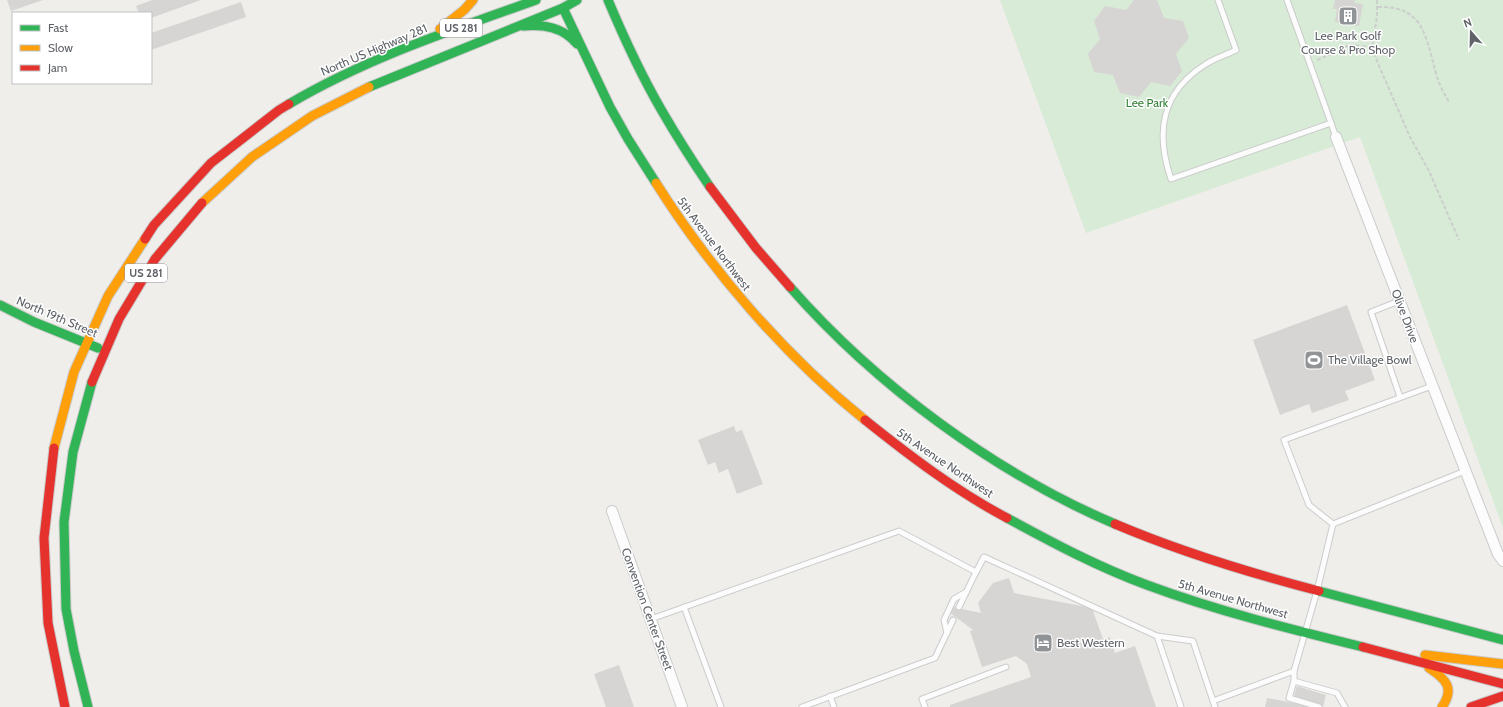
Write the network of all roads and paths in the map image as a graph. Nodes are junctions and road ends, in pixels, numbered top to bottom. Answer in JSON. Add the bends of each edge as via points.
{"nodes":[{"id":1,"x":473,"y":0,"type":"edge"},
{"id":2,"x":536,"y":0,"type":"edge"},
{"id":3,"x":577,"y":0,"type":"edge"},
{"id":4,"x":608,"y":0,"type":"edge"},
{"id":5,"x":1218,"y":0,"type":"edge"},
{"id":6,"x":1287,"y":0,"type":"edge"},
{"id":7,"x":1377,"y":0,"type":"edge"},
{"id":8,"x":562,"y":4,"type":"edge"},
{"id":9,"x":1378,"y":7,"type":"junction"},
{"id":10,"x":515,"y":27,"type":"junction"},
{"id":11,"x":1372,"y":47,"type":"junction"},
{"id":12,"x":387,"y":55,"type":"junction"},
{"id":13,"x":584,"y":55,"type":"junction"},
{"id":14,"x":1309,"y":62,"type":"junction"},
{"id":15,"x":1449,"y":102,"type":"dead end"},
{"id":16,"x":1331,"y":123,"type":"junction"},
{"id":17,"x":1336,"y":137,"type":"joint"},
{"id":18,"x":1459,"y":240,"type":"dead end"},
{"id":19,"x":1399,"y":301,"type":"junction"},
{"id":20,"x":0,"y":305,"type":"edge"},
{"id":21,"x":84,"y":342,"type":"junction"},
{"id":22,"x":104,"y":350,"type":"junction"},
{"id":23,"x":1432,"y":386,"type":"junction"},
{"id":24,"x":1400,"y":397,"type":"junction"},
{"id":25,"x":1465,"y":471,"type":"junction"},
{"id":26,"x":612,"y":511,"type":"dead end"},
{"id":27,"x":1333,"y":524,"type":"junction"},
{"id":28,"x":1503,"y":561,"type":"edge"},
{"id":29,"x":976,"y":572,"type":"junction"},
{"id":30,"x":1317,"y":591,"type":"junction"},
{"id":31,"x":966,"y":592,"type":"junction"},
{"id":32,"x":684,"y":607,"type":"junction"},
{"id":33,"x":959,"y":607,"type":"dead end"},
{"id":34,"x":651,"y":619,"type":"junction"},
{"id":35,"x":953,"y":620,"type":"dead end"},
{"id":36,"x":1306,"y":632,"type":"junction"},
{"id":37,"x":947,"y":633,"type":"junction"},
{"id":38,"x":1157,"y":636,"type":"junction"},
{"id":39,"x":1503,"y":640,"type":"edge"},
{"id":40,"x":1362,"y":647,"type":"junction"},
{"id":41,"x":1411,"y":659,"type":"junction"},
{"id":42,"x":1503,"y":664,"type":"edge"},
{"id":43,"x":1006,"y":667,"type":"dead end"},
{"id":44,"x":1294,"y":671,"type":"junction"},
{"id":45,"x":1294,"y":681,"type":"junction"},
{"id":46,"x":1503,"y":684,"type":"edge"},
{"id":47,"x":830,"y":696,"type":"junction"},
{"id":48,"x":1503,"y":696,"type":"edge"},
{"id":49,"x":1214,"y":704,"type":"edge"},
{"id":50,"x":65,"y":707,"type":"edge"},
{"id":51,"x":88,"y":707,"type":"edge"},
{"id":52,"x":682,"y":707,"type":"edge"},
{"id":53,"x":721,"y":707,"type":"edge"},
{"id":54,"x":802,"y":707,"type":"edge"},
{"id":55,"x":834,"y":707,"type":"edge"},
{"id":56,"x":925,"y":707,"type":"edge"},
{"id":57,"x":1181,"y":707,"type":"edge"},
{"id":58,"x":1319,"y":707,"type":"edge"},
{"id":59,"x":1343,"y":707,"type":"edge"},
{"id":60,"x":1442,"y":707,"type":"edge"},
{"id":61,"x":1471,"y":707,"type":"edge"}],
"edges":[{"from":1,"to":12,"type":"main road","number":"US 281","via":[[449,23],[434,33]]},
{"from":2,"to":12,"type":"main road","name":"North US Highway 281","number":"US 281"},
{"from":3,"to":8,"type":"main road","number":"US 281"},
{"from":4,"to":30,"type":"main road","via":[[624,38],[669,124],[707,184],[752,246],[797,297],[854,353],[915,405],[1000,465],[1112,523],[1187,552]]},
{"from":5,"to":16,"type":"lane","via":[[1236,50],[1206,64],[1185,80],[1173,94],[1165,112],[1162,134],[1165,163],[1171,179]]},
{"from":6,"to":14,"type":"lane"},
{"from":7,"to":9,"type":"path"},
{"from":8,"to":10,"type":"main road","number":"US 281"},
{"from":8,"to":13,"type":"main road","name":"5th Avenue Northwest"},
{"from":9,"to":11,"type":"path"},
{"from":9,"to":15,"type":"path","via":[[1397,8],[1418,22],[1427,41],[1438,80]]},
{"from":10,"to":13,"type":"main road","number":"US 281","via":[[536,25],[559,29],[575,41]]},
{"from":10,"to":22,"type":"main road","number":"US 281","via":[[358,91],[310,117],[260,150],[214,190],[173,234],[130,298]]},
{"from":11,"to":14,"type":"path","via":[[1349,45]]},
{"from":11,"to":18,"type":"path","via":[[1410,137],[1429,171]]},
{"from":12,"to":21,"type":"main road","name":"North US Highway 281","number":"US 281","via":[[323,84],[278,111],[212,161],[174,200],[138,244],[111,287]]},
{"from":13,"to":36,"type":"main road","name":"5th Avenue Northwest","via":[[610,108],[645,168],[686,230],[732,289],[782,345],[878,431],[946,481],[984,505],[1065,549],[1144,584],[1184,598]]},
{"from":14,"to":16,"type":"lane"},
{"from":16,"to":17,"type":"lane"},
{"from":17,"to":19,"type":"street","name":"Olive Drive"},
{"from":19,"to":23,"type":"street","name":"Olive Drive"},
{"from":19,"to":24,"type":"lane","via":[[1371,312]]},
{"from":20,"to":21,"type":"main road","name":"North 19th Street"},
{"from":21,"to":22,"type":"main road","name":"North 19th Street"},
{"from":21,"to":50,"type":"main road","name":"North US Highway 281","number":"US 281","via":[[63,397],[54,432],[42,518],[42,596],[49,647]]},
{"from":22,"to":51,"type":"main road","number":"US 281","via":[[76,434],[66,487],[63,540],[65,596],[71,643]]},
{"from":23,"to":24,"type":"lane"},
{"from":23,"to":25,"type":"street","name":"Olive Drive"},
{"from":24,"to":27,"type":"lane","via":[[1284,440],[1308,505]]},
{"from":25,"to":27,"type":"lane"},
{"from":25,"to":28,"type":"street","name":"Olive Drive"},
{"from":26,"to":34,"type":"street","name":"Convention Center Street"},
{"from":27,"to":30,"type":"lane"},
{"from":29,"to":31,"type":"lane"},
{"from":29,"to":32,"type":"lane","via":[[899,531]]},
{"from":29,"to":38,"type":"lane","via":[[984,557]]},
{"from":30,"to":36,"type":"lane"},
{"from":30,"to":39,"type":"main road"},
{"from":31,"to":33,"type":"lane"},
{"from":31,"to":37,"type":"lane","via":[[954,599],[944,620]]},
{"from":32,"to":34,"type":"lane"},
{"from":32,"to":53,"type":"lane"},
{"from":34,"to":52,"type":"street","name":"Convention Center Street"},
{"from":35,"to":37,"type":"lane"},
{"from":36,"to":40,"type":"main road","name":"5th Avenue Northwest"},
{"from":36,"to":44,"type":"lane"},
{"from":37,"to":47,"type":"lane","via":[[935,658]]},
{"from":38,"to":49,"type":"lane","via":[[1193,641]]},
{"from":38,"to":57,"type":"lane"},
{"from":40,"to":41,"type":"main road","name":"5th Avenue Northwest"},
{"from":40,"to":42,"type":"main road"},
{"from":41,"to":46,"type":"main road","name":"5th Avenue Northwest"},
{"from":41,"to":60,"type":"main road","via":[[1440,674],[1446,680],[1449,693]]},
{"from":43,"to":56,"type":"lane","via":[[922,699]]},
{"from":44,"to":45,"type":"lane"},
{"from":44,"to":49,"type":"lane"},
{"from":45,"to":58,"type":"lane","via":[[1289,698]]},
{"from":45,"to":59,"type":"lane","via":[[1337,693]]},
{"from":47,"to":54,"type":"lane"},
{"from":47,"to":55,"type":"lane"},
{"from":48,"to":61,"type":"main road"}]}
